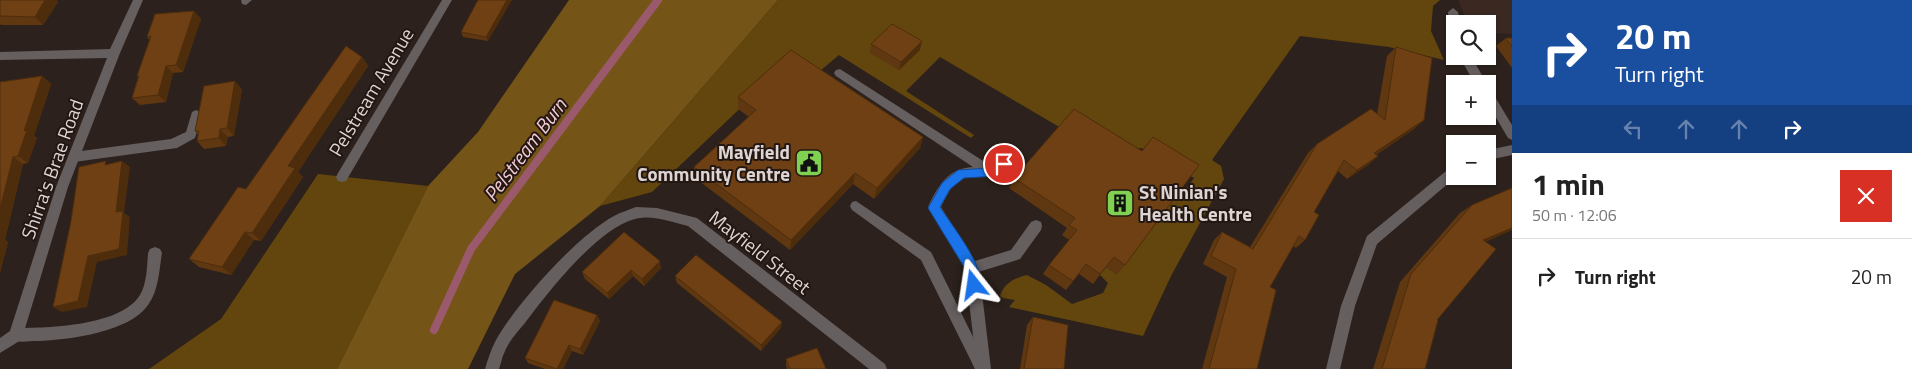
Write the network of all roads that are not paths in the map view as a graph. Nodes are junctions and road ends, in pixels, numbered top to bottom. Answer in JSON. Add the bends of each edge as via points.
{"nodes":[{"id":1,"x":138,"y":0,"type":"edge"},
{"id":2,"x":446,"y":0,"type":"edge"},
{"id":3,"x":1453,"y":12,"type":"dead end"},
{"id":4,"x":1454,"y":15,"type":"edge"},
{"id":5,"x":114,"y":53,"type":"junction"},
{"id":6,"x":0,"y":56,"type":"edge"},
{"id":7,"x":840,"y":72,"type":"dead end"},
{"id":8,"x":1496,"y":109,"type":"edge"},
{"id":9,"x":196,"y":115,"type":"edge"},
{"id":10,"x":1512,"y":136,"type":"edge"},
{"id":11,"x":1512,"y":150,"type":"edge"},
{"id":12,"x":1496,"y":154,"type":"edge"},
{"id":13,"x":74,"y":157,"type":"junction"},
{"id":14,"x":1004,"y":164,"type":"dead end"},
{"id":15,"x":993,"y":173,"type":"junction"},
{"id":16,"x":342,"y":177,"type":"dead end"},
{"id":17,"x":1446,"y":178,"type":"edge"},
{"id":18,"x":856,"y":206,"type":"dead end"},
{"id":19,"x":1036,"y":226,"type":"dead end"},
{"id":20,"x":155,"y":253,"type":"dead end"},
{"id":21,"x":972,"y":268,"type":"junction"},
{"id":22,"x":16,"y":335,"type":"junction"},
{"id":23,"x":0,"y":346,"type":"edge"},
{"id":24,"x":492,"y":369,"type":"edge"},
{"id":25,"x":880,"y":369,"type":"edge"},
{"id":26,"x":983,"y":369,"type":"edge"},
{"id":27,"x":1334,"y":369,"type":"edge"}],
"edges":[{"from":1,"to":5,"type":"street","name":"Shirra's Brae Road"},
{"from":2,"to":16,"type":"street","name":"Pelstream Avenue"},
{"from":3,"to":4,"type":"street"},
{"from":5,"to":6,"type":"street"},
{"from":5,"to":13,"type":"street","name":"Shirra's Brae Road"},
{"from":7,"to":15,"type":"street"},
{"from":8,"to":10,"type":"street"},
{"from":9,"to":13,"type":"street","via":[[191,135],[173,144]]},
{"from":11,"to":12,"type":"street"},
{"from":13,"to":22,"type":"street","name":"Shirra's Brae Road"},
{"from":14,"to":15,"type":"street"},
{"from":15,"to":21,"type":"street","via":[[962,173],[946,186],[934,208]]},
{"from":17,"to":27,"type":"street","via":[[1372,240],[1348,306]]},
{"from":18,"to":26,"type":"street","via":[[926,256]]},
{"from":19,"to":21,"type":"street","via":[[1015,255]]},
{"from":20,"to":22,"type":"street","via":[[145,299],[118,319],[67,334]]},
{"from":21,"to":26,"type":"street"},
{"from":22,"to":23,"type":"street"},
{"from":24,"to":25,"type":"street","name":"Mayfield Street","via":[[500,346],[549,282],[604,228],[635,213],[658,213],[692,222]]}]}
